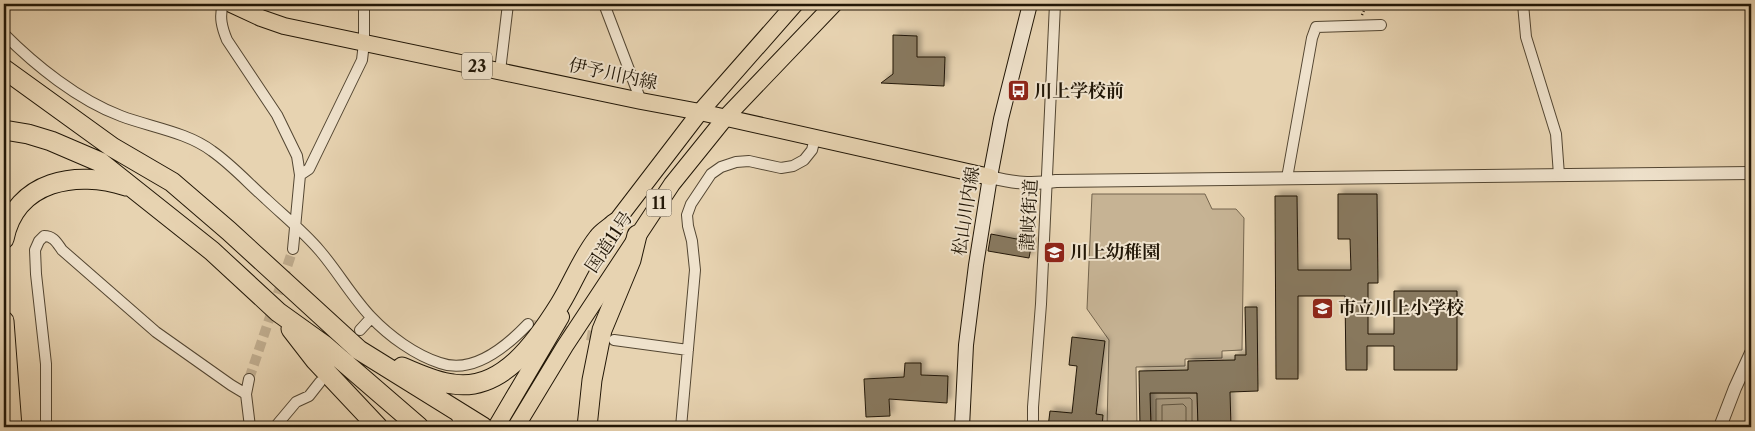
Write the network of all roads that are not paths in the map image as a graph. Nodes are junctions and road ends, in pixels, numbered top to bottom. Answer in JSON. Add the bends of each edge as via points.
{"nodes":[{"id":1,"x":223,"y":4,"type":"edge"},
{"id":2,"x":231,"y":4,"type":"edge"},
{"id":3,"x":364,"y":4,"type":"edge"},
{"id":4,"x":508,"y":4,"type":"edge"},
{"id":5,"x":604,"y":4,"type":"edge"},
{"id":6,"x":795,"y":4,"type":"edge"},
{"id":7,"x":834,"y":4,"type":"edge"},
{"id":8,"x":1030,"y":4,"type":"edge"},
{"id":9,"x":1055,"y":4,"type":"edge"},
{"id":10,"x":1523,"y":4,"type":"edge"},
{"id":11,"x":1381,"y":25,"type":"dead end"},
{"id":12,"x":4,"y":34,"type":"edge"},
{"id":13,"x":364,"y":43,"type":"junction"},
{"id":14,"x":4,"y":69,"type":"edge"},
{"id":15,"x":500,"y":71,"type":"junction"},
{"id":16,"x":640,"y":101,"type":"junction"},
{"id":17,"x":700,"y":112,"type":"junction"},
{"id":18,"x":726,"y":117,"type":"junction"},
{"id":19,"x":4,"y":119,"type":"edge"},
{"id":20,"x":4,"y":130,"type":"edge"},
{"id":21,"x":815,"y":138,"type":"junction"},
{"id":22,"x":112,"y":147,"type":"junction"},
{"id":23,"x":1751,"y":173,"type":"edge"},
{"id":24,"x":300,"y":175,"type":"junction"},
{"id":25,"x":1559,"y":175,"type":"junction"},
{"id":26,"x":990,"y":177,"type":"junction"},
{"id":27,"x":1287,"y":178,"type":"junction"},
{"id":28,"x":1047,"y":182,"type":"junction"},
{"id":29,"x":135,"y":188,"type":"junction"},
{"id":30,"x":615,"y":223,"type":"junction"},
{"id":31,"x":295,"y":226,"type":"junction"},
{"id":32,"x":637,"y":235,"type":"junction"},
{"id":33,"x":4,"y":239,"type":"edge"},
{"id":34,"x":293,"y":248,"type":"tunnel mouth"},
{"id":35,"x":278,"y":312,"type":"junction"},
{"id":36,"x":371,"y":318,"type":"junction"},
{"id":37,"x":4,"y":321,"type":"edge"},
{"id":38,"x":528,"y":324,"type":"dead end"},
{"id":39,"x":360,"y":330,"type":"dead end"},
{"id":40,"x":614,"y":340,"type":"tunnel mouth"},
{"id":41,"x":359,"y":350,"type":"junction"},
{"id":42,"x":688,"y":350,"type":"junction"},
{"id":43,"x":1751,"y":353,"type":"edge"},
{"id":44,"x":1747,"y":374,"type":"edge"},
{"id":45,"x":249,"y":379,"type":"tunnel mouth"},
{"id":46,"x":320,"y":382,"type":"dead end"},
{"id":47,"x":246,"y":394,"type":"junction"},
{"id":48,"x":447,"y":404,"type":"junction"},
{"id":49,"x":12,"y":427,"type":"edge"},
{"id":50,"x":46,"y":427,"type":"edge"},
{"id":51,"x":250,"y":427,"type":"edge"},
{"id":52,"x":275,"y":427,"type":"edge"},
{"id":53,"x":378,"y":427,"type":"edge"},
{"id":54,"x":419,"y":427,"type":"edge"},
{"id":55,"x":457,"y":427,"type":"edge"},
{"id":56,"x":483,"y":427,"type":"edge"},
{"id":57,"x":496,"y":427,"type":"edge"},
{"id":58,"x":516,"y":427,"type":"edge"},
{"id":59,"x":587,"y":427,"type":"edge"},
{"id":60,"x":681,"y":427,"type":"edge"},
{"id":61,"x":962,"y":427,"type":"edge"},
{"id":62,"x":1033,"y":427,"type":"edge"},
{"id":63,"x":1720,"y":427,"type":"edge"}],
"edges":[{"from":1,"to":24,"type":"street","via":[[222,27],[227,40],[277,115],[297,156]]},
{"from":2,"to":13,"type":"main road","name":"伊予川内線","number":"23","via":[[284,26]]},
{"from":3,"to":13,"type":"street"},
{"from":4,"to":15,"type":"street"},
{"from":5,"to":16,"type":"street"},
{"from":6,"to":17,"type":"main road","name":"国道11号","number":"11"},
{"from":7,"to":18,"type":"main road","name":"国道11号","number":"11"},
{"from":8,"to":26,"type":"main road","name":"松山川内線"},
{"from":9,"to":28,"type":"street","name":"讃岐街道"},
{"from":10,"to":25,"type":"street","via":[[1526,38],[1556,134]]},
{"from":11,"to":27,"type":"street","via":[[1316,27]]},
{"from":12,"to":31,"type":"street","via":[[29,58],[94,103],[211,150]]},
{"from":13,"to":15,"type":"main road","name":"伊予川内線","number":"23"},
{"from":13,"to":24,"type":"street","via":[[362,60],[310,169]]},
{"from":14,"to":22,"type":"highway"},
{"from":15,"to":16,"type":"main road","name":"伊予川内線","number":"23"},
{"from":16,"to":17,"type":"main road","name":"伊予川内線","number":"23"},
{"from":17,"to":18,"type":"main road","name":"伊予川内線","number":"23"},
{"from":17,"to":30,"type":"main road","name":"国道11号","number":"11"},
{"from":18,"to":21,"type":"main road","name":"伊予川内線","number":"23"},
{"from":18,"to":32,"type":"main road","name":"国道11号","number":"11","via":[[672,184]]},
{"from":19,"to":22,"type":"highway"},
{"from":20,"to":29,"type":"highway","via":[[28,134],[74,150],[100,162]]},
{"from":21,"to":26,"type":"main road","name":"伊予川内線","number":"23"},
{"from":21,"to":42,"type":"street","via":[[812,150],[793,166],[781,168],[749,160],[721,167],[711,174],[691,204],[687,215],[694,270]]},
{"from":22,"to":41,"type":"highway","via":[[172,182]]},
{"from":23,"to":25,"type":"street"},
{"from":24,"to":31,"type":"street"},
{"from":25,"to":27,"type":"street"},
{"from":26,"to":28,"type":"street","via":[[1033,184]]},
{"from":26,"to":61,"type":"main road","name":"松山川内線","via":[[966,344]]},
{"from":27,"to":28,"type":"street"},
{"from":28,"to":62,"type":"street","name":"讃岐街道"},
{"from":29,"to":33,"type":"highway","via":[[83,178],[44,186],[18,208]]},
{"from":29,"to":35,"type":"highway","via":[[212,251]]},
{"from":30,"to":41,"type":"highway","via":[[598,237],[536,339],[511,366],[493,378],[454,385]]},
{"from":30,"to":57,"type":"main road","name":"国道11号","number":"11"},
{"from":31,"to":34,"type":"street"},
{"from":31,"to":36,"type":"street","via":[[319,250]]},
{"from":32,"to":58,"type":"main road","name":"国道11号","number":"11"},
{"from":32,"to":59,"type":"highway","via":[[631,260],[602,330]]},
{"from":35,"to":53,"type":"highway","via":[[316,360]]},
{"from":35,"to":54,"type":"highway","via":[[324,345]]},
{"from":36,"to":38,"type":"street","via":[[408,347],[440,363],[456,366],[472,364],[486,357],[512,340]]},
{"from":36,"to":39,"type":"street"},
{"from":37,"to":49,"type":"highway"},
{"from":40,"to":42,"type":"street"},
{"from":41,"to":48,"type":"highway"},
{"from":42,"to":60,"type":"street"},
{"from":43,"to":44,"type":"street"},
{"from":44,"to":63,"type":"street","via":[[1735,388]]},
{"from":45,"to":47,"type":"street"},
{"from":46,"to":52,"type":"street","via":[[309,396],[296,402]]},
{"from":47,"to":50,"type":"street","via":[[156,332],[92,278],[55,240],[44,236],[36,250],[36,274],[46,364]]},
{"from":47,"to":51,"type":"street"},
{"from":48,"to":55,"type":"lane"},
{"from":48,"to":56,"type":"highway"}]}
